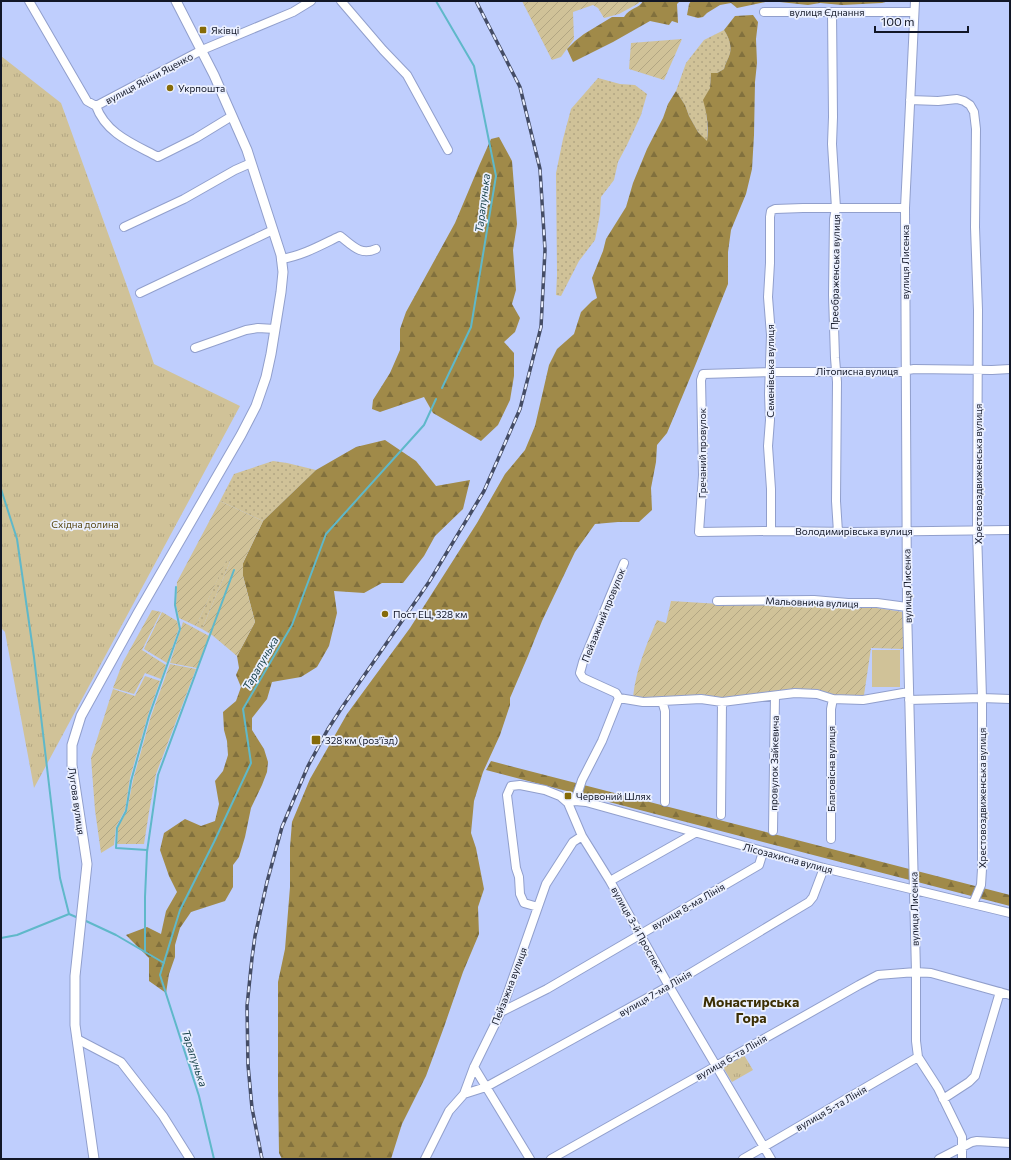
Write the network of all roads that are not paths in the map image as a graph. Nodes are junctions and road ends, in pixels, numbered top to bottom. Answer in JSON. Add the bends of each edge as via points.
{"nodes":[{"id":1,"x":28,"y":1,"type":"edge"},
{"id":2,"x":176,"y":1,"type":"edge"},
{"id":3,"x":311,"y":1,"type":"edge"},
{"id":4,"x":341,"y":1,"type":"edge"},
{"id":5,"x":915,"y":1,"type":"edge"},
{"id":6,"x":764,"y":12,"type":"dead end"},
{"id":7,"x":832,"y":12,"type":"junction"},
{"id":8,"x":914,"y":12,"type":"junction"},
{"id":9,"x":202,"y":50,"type":"junction"},
{"id":10,"x":910,"y":100,"type":"junction"},
{"id":11,"x":96,"y":106,"type":"junction"},
{"id":12,"x":232,"y":116,"type":"junction"},
{"id":13,"x":448,"y":150,"type":"dead end"},
{"id":14,"x":252,"y":163,"type":"junction"},
{"id":15,"x":836,"y":208,"type":"junction"},
{"id":16,"x":905,"y":208,"type":"junction"},
{"id":17,"x":124,"y":227,"type":"dead end"},
{"id":18,"x":273,"y":230,"type":"junction"},
{"id":19,"x":376,"y":249,"type":"dead end"},
{"id":20,"x":281,"y":258,"type":"junction"},
{"id":21,"x":140,"y":293,"type":"dead end"},
{"id":22,"x":275,"y":329,"type":"junction"},
{"id":23,"x":195,"y":348,"type":"dead end"},
{"id":24,"x":1010,"y":369,"type":"edge"},
{"id":25,"x":906,"y":370,"type":"junction"},
{"id":26,"x":978,"y":370,"type":"junction"},
{"id":27,"x":836,"y":371,"type":"junction"},
{"id":28,"x":770,"y":372,"type":"junction"},
{"id":29,"x":703,"y":374,"type":"joint"},
{"id":30,"x":977,"y":530,"type":"junction"},
{"id":31,"x":1010,"y":530,"type":"edge"},
{"id":32,"x":771,"y":531,"type":"junction"},
{"id":33,"x":906,"y":531,"type":"junction"},
{"id":34,"x":699,"y":532,"type":"joint"},
{"id":35,"x":838,"y":532,"type":"junction"},
{"id":36,"x":624,"y":563,"type":"dead end"},
{"id":37,"x":717,"y":601,"type":"dead end"},
{"id":38,"x":907,"y":607,"type":"junction"},
{"id":39,"x":617,"y":696,"type":"junction"},
{"id":40,"x":775,"y":696,"type":"junction"},
{"id":41,"x":909,"y":696,"type":"junction"},
{"id":42,"x":982,"y":698,"type":"junction"},
{"id":43,"x":833,"y":699,"type":"junction"},
{"id":44,"x":1010,"y":699,"type":"edge"},
{"id":45,"x":662,"y":701,"type":"junction"},
{"id":46,"x":722,"y":702,"type":"junction"},
{"id":47,"x":571,"y":802,"type":"junction"},
{"id":48,"x":665,"y":802,"type":"dead end"},
{"id":49,"x":721,"y":815,"type":"dead end"},
{"id":50,"x":773,"y":830,"type":"dead end"},
{"id":51,"x":695,"y":833,"type":"junction"},
{"id":52,"x":582,"y":836,"type":"junction"},
{"id":53,"x":831,"y":839,"type":"dead end"},
{"id":54,"x":763,"y":852,"type":"junction"},
{"id":55,"x":824,"y":868,"type":"junction"},
{"id":56,"x":610,"y":881,"type":"junction"},
{"id":57,"x":914,"y":890,"type":"junction"},
{"id":58,"x":973,"y":904,"type":"junction"},
{"id":59,"x":538,"y":907,"type":"junction"},
{"id":60,"x":1010,"y":913,"type":"edge"},
{"id":61,"x":640,"y":934,"type":"junction"},
{"id":62,"x":916,"y":972,"type":"junction"},
{"id":63,"x":669,"y":986,"type":"junction"},
{"id":64,"x":1000,"y":992,"type":"junction"},
{"id":65,"x":1010,"y":995,"type":"edge"},
{"id":66,"x":501,"y":1012,"type":"junction"},
{"id":67,"x":77,"y":1039,"type":"junction"},
{"id":68,"x":918,"y":1057,"type":"junction"},
{"id":69,"x":716,"y":1066,"type":"junction"},
{"id":70,"x":474,"y":1067,"type":"junction"},
{"id":71,"x":486,"y":1087,"type":"junction"},
{"id":72,"x":464,"y":1094,"type":"junction"},
{"id":73,"x":943,"y":1099,"type":"junction"},
{"id":74,"x":1010,"y":1143,"type":"edge"},
{"id":75,"x":764,"y":1146,"type":"junction"},
{"id":76,"x":962,"y":1146,"type":"junction"},
{"id":77,"x":94,"y":1159,"type":"edge"},
{"id":78,"x":190,"y":1159,"type":"edge"},
{"id":79,"x":425,"y":1159,"type":"edge"},
{"id":80,"x":530,"y":1159,"type":"edge"},
{"id":81,"x":551,"y":1159,"type":"edge"},
{"id":82,"x":743,"y":1159,"type":"edge"},
{"id":83,"x":771,"y":1159,"type":"edge"},
{"id":84,"x":939,"y":1159,"type":"edge"},
{"id":85,"x":962,"y":1159,"type":"edge"}],
"edges":[{"from":1,"to":11,"type":"street","via":[[86,101]]},
{"from":2,"to":9,"type":"street","name":"Лугова вулиця"},
{"from":3,"to":9,"type":"street","name":"вулиця Яніни Яценко","via":[[293,12]]},
{"from":4,"to":13,"type":"street","via":[[407,75]]},
{"from":5,"to":8,"type":"street","name":"вулиця Лисенка"},
{"from":6,"to":7,"type":"street","name":"вулиця Єднання"},
{"from":7,"to":8,"type":"street","name":"вулиця Єднання"},
{"from":7,"to":15,"type":"street","name":"Преображенська вулиця","via":[[832,144]]},
{"from":8,"to":10,"type":"street","name":"вулиця Лисенка"},
{"from":9,"to":11,"type":"street","name":"вулиця Яніни Яценко"},
{"from":9,"to":12,"type":"street","name":"Лугова вулиця"},
{"from":10,"to":16,"type":"street","name":"вулиця Лисенка"},
{"from":10,"to":26,"type":"street","name":"Хрестовоздвиженська вулиця","via":[[956,99],[970,105],[974,112]]},
{"from":11,"to":12,"type":"street","via":[[99,114],[119,136],[158,157]]},
{"from":12,"to":14,"type":"street","name":"Лугова вулиця"},
{"from":14,"to":17,"type":"street"},
{"from":14,"to":18,"type":"street","name":"Лугова вулиця"},
{"from":15,"to":16,"type":"street"},
{"from":15,"to":27,"type":"street","name":"Преображенська вулиця","via":[[833,295]]},
{"from":15,"to":28,"type":"street","name":"Семенівська вулиця","via":[[788,208],[772,211],[768,297]]},
{"from":16,"to":25,"type":"street","name":"вулиця Лисенка"},
{"from":18,"to":20,"type":"street","name":"Лугова вулиця"},
{"from":18,"to":21,"type":"street"},
{"from":19,"to":20,"type":"street","via":[[368,252],[358,249],[340,236],[302,254]]},
{"from":20,"to":22,"type":"street","name":"Лугова вулиця","via":[[283,272]]},
{"from":22,"to":23,"type":"street","via":[[246,330]]},
{"from":22,"to":67,"type":"street","name":"Лугова вулиця","via":[[272,354],[256,406],[81,716],[72,745],[72,765],[87,864],[75,976]]},
{"from":24,"to":26,"type":"street","name":"Літописна вулиця"},
{"from":25,"to":26,"type":"street","name":"Літописна вулиця"},
{"from":25,"to":27,"type":"street","name":"Літописна вулиця"},
{"from":25,"to":33,"type":"street","name":"вулиця Лисенка"},
{"from":26,"to":30,"type":"street","name":"Хрестовоздвиженська вулиця"},
{"from":27,"to":28,"type":"street","name":"Літописна вулиця"},
{"from":27,"to":35,"type":"street","name":"Преображенська вулиця"},
{"from":28,"to":29,"type":"street","name":"Літописна вулиця"},
{"from":28,"to":32,"type":"street","name":"Семенівська вулиця","via":[[768,446]]},
{"from":29,"to":34,"type":"street","name":"Гречаний провулок","via":[[703,475]]},
{"from":30,"to":31,"type":"street","name":"Володимирівська вулиця"},
{"from":30,"to":33,"type":"street","name":"Володимирівська вулиця"},
{"from":30,"to":42,"type":"street","name":"Хрестовоздвиженська вулиця"},
{"from":32,"to":34,"type":"street","name":"Володимирівська вулиця"},
{"from":32,"to":35,"type":"street","name":"Володимирівська вулиця"},
{"from":33,"to":35,"type":"street","name":"Володимирівська вулиця"},
{"from":33,"to":38,"type":"street","name":"вулиця Лисенка"},
{"from":36,"to":39,"type":"street","name":"Пейзажний провулок","via":[[580,673],[583,678]]},
{"from":37,"to":38,"type":"street","name":"Мальовнича вулиця","via":[[814,600]]},
{"from":38,"to":41,"type":"street","name":"вулиця Лисенка"},
{"from":39,"to":45,"type":"street","via":[[643,702]]},
{"from":39,"to":47,"type":"street","via":[[602,740]]},
{"from":40,"to":43,"type":"street","via":[[808,693]]},
{"from":40,"to":46,"type":"street"},
{"from":40,"to":50,"type":"street","name":"провулок Зайкевича"},
{"from":41,"to":42,"type":"street"},
{"from":41,"to":43,"type":"street","via":[[863,700]]},
{"from":41,"to":57,"type":"street","name":"вулиця Лисенка"},
{"from":42,"to":44,"type":"street"},
{"from":42,"to":58,"type":"street","name":"Хрестовоздвиженська вулиця","via":[[982,869],[981,885]]},
{"from":43,"to":53,"type":"street","name":"Благовісна вулиця"},
{"from":45,"to":46,"type":"street","via":[[701,699]]},
{"from":45,"to":48,"type":"street","via":[[665,711]]},
{"from":46,"to":49,"type":"street"},
{"from":47,"to":51,"type":"street","name":"Лісозахисна вулиця","via":[[586,802]]},
{"from":47,"to":52,"type":"street","name":"вулиця 3-й Проспект"},
{"from":47,"to":59,"type":"street","via":[[544,790],[520,784],[511,786],[507,795],[520,894],[524,903]]},
{"from":51,"to":54,"type":"street","name":"Лісозахисна вулиця"},
{"from":51,"to":56,"type":"street"},
{"from":52,"to":56,"type":"street","name":"вулиця 3-й Проспект"},
{"from":52,"to":59,"type":"street","name":"Пейзажна вулиця","via":[[573,842],[546,884]]},
{"from":54,"to":55,"type":"street","name":"Лісозахисна вулиця"},
{"from":54,"to":61,"type":"street","name":"вулиця 8-ма Лінія","via":[[759,864]]},
{"from":55,"to":57,"type":"street","name":"Лісозахисна вулиця"},
{"from":55,"to":63,"type":"street","name":"вулиця 7-ма Лінія","via":[[813,898],[809,902]]},
{"from":56,"to":61,"type":"street","name":"вулиця 3-й Проспект"},
{"from":57,"to":58,"type":"street","name":"Лісозахисна вулиця"},
{"from":57,"to":62,"type":"street","name":"вулиця Лисенка"},
{"from":58,"to":60,"type":"street","name":"Лісозахисна вулиця"},
{"from":59,"to":66,"type":"street","name":"Пейзажна вулиця"},
{"from":61,"to":63,"type":"street","name":"вулиця 3-й Проспект"},
{"from":61,"to":66,"type":"street","name":"вулиця 8-ма Лінія","via":[[547,989]]},
{"from":62,"to":64,"type":"street","name":"вулиця 6-та Лінія","via":[[931,973]]},
{"from":62,"to":68,"type":"street","name":"вулиця Лисенка"},
{"from":62,"to":69,"type":"street","name":"вулиця 6-та Лінія","via":[[878,975],[871,978]]},
{"from":63,"to":69,"type":"street","name":"вулиця 3-й Проспект"},
{"from":63,"to":71,"type":"street","name":"вулиця 7-ма Лінія"},
{"from":64,"to":65,"type":"street","name":"вулиця 6-та Лінія"},
{"from":64,"to":73,"type":"street","via":[[975,1076]]},
{"from":66,"to":70,"type":"street","name":"Пейзажна вулиця"},
{"from":67,"to":77,"type":"street","name":"Лугова вулиця"},
{"from":67,"to":78,"type":"street","via":[[121,1062],[163,1116]]},
{"from":68,"to":73,"type":"street","name":"вулиця Лисенка"},
{"from":68,"to":75,"type":"street","name":"вулиця 5-та Лінія"},
{"from":69,"to":75,"type":"street","name":"вулиця 3-й Проспект"},
{"from":69,"to":81,"type":"street","name":"вулиця 6-та Лінія"},
{"from":70,"to":71,"type":"street"},
{"from":70,"to":72,"type":"street","name":"Пейзажна вулиця"},
{"from":71,"to":72,"type":"street","name":"вулиця 7-ма Лінія"},
{"from":71,"to":80,"type":"street"},
{"from":72,"to":79,"type":"street","name":"Пейзажна вулиця","via":[[449,1111]]},
{"from":73,"to":76,"type":"street","name":"вулиця Лисенка","via":[[962,1137]]},
{"from":74,"to":76,"type":"street","via":[[977,1140]]},
{"from":75,"to":82,"type":"street","name":"вулиця 5-та Лінія"},
{"from":75,"to":83,"type":"street","name":"вулиця 3-й Проспект"},
{"from":76,"to":84,"type":"street"},
{"from":76,"to":85,"type":"street","name":"вулиця Лисенка"}]}
